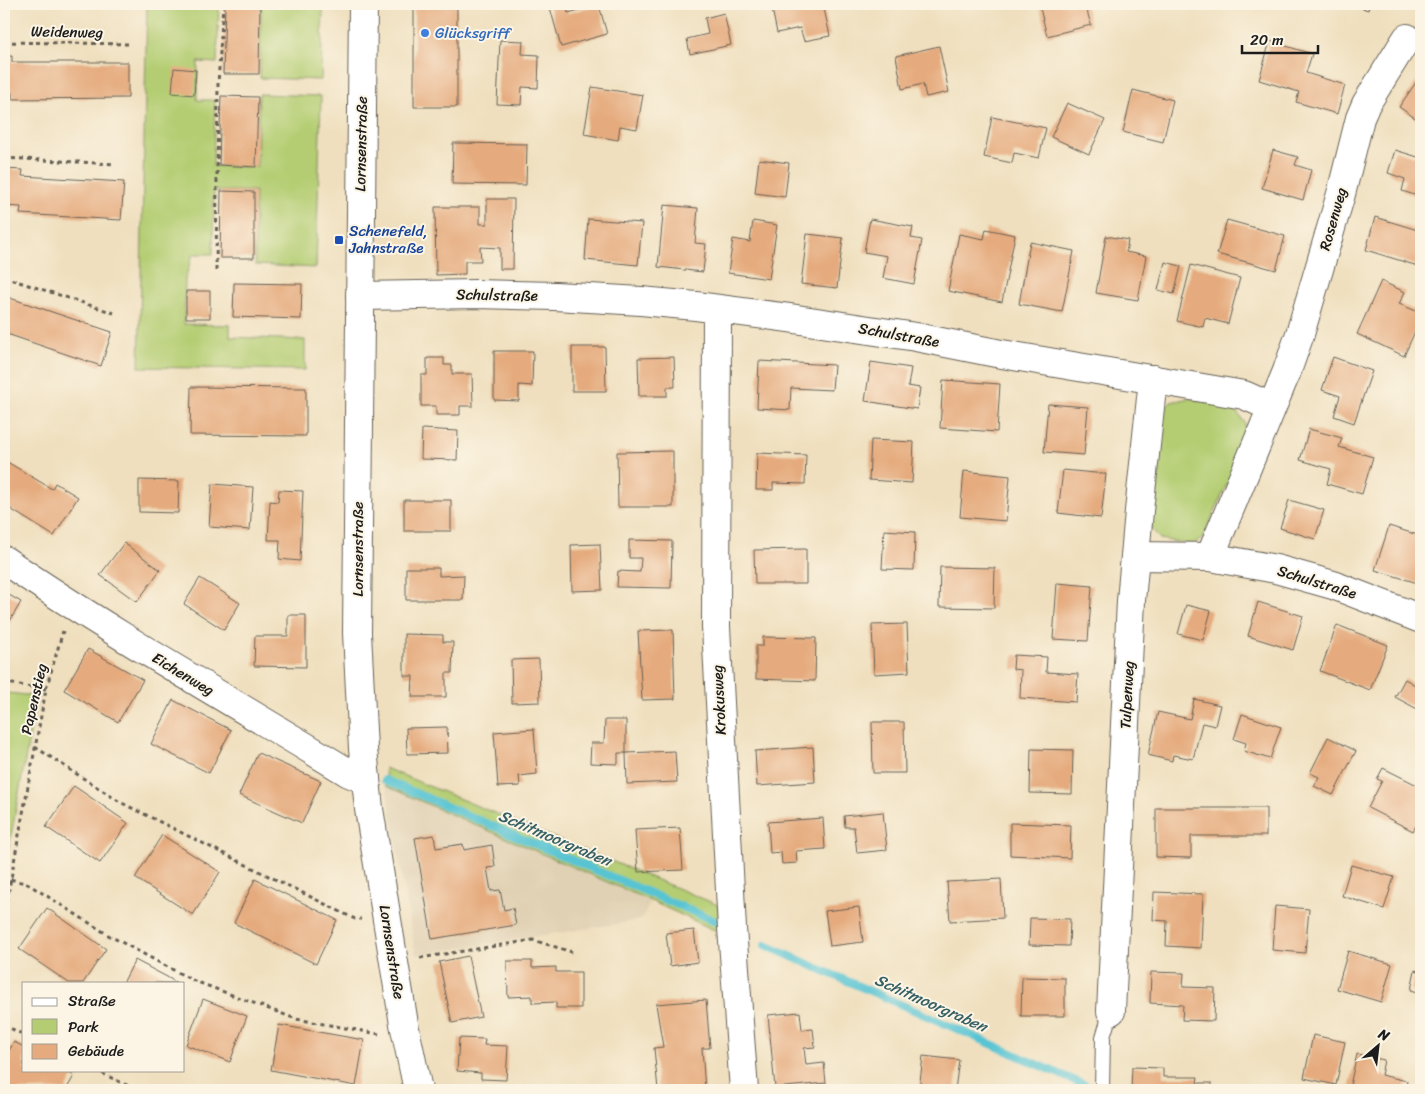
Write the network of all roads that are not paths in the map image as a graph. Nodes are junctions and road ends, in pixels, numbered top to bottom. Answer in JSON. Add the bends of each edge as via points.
{"nodes":[{"id":1,"x":363,"y":4,"type":"edge"},
{"id":2,"x":1408,"y":38,"type":"dead end"},
{"id":3,"x":360,"y":296,"type":"junction"},
{"id":4,"x":717,"y":309,"type":"junction"},
{"id":5,"x":1153,"y":379,"type":"junction"},
{"id":6,"x":1271,"y":407,"type":"junction"},
{"id":7,"x":1135,"y":556,"type":"junction"},
{"id":8,"x":1210,"y":557,"type":"junction"},
{"id":9,"x":4,"y":560,"type":"edge"},
{"id":10,"x":1421,"y":619,"type":"edge"},
{"id":11,"x":366,"y":780,"type":"junction"},
{"id":12,"x":1111,"y":1012,"type":"joint"},
{"id":13,"x":418,"y":1090,"type":"edge"},
{"id":14,"x":744,"y":1090,"type":"edge"},
{"id":15,"x":1102,"y":1090,"type":"edge"}],
"edges":[{"from":1,"to":3,"type":"street","name":"Lornsenstraße"},
{"from":2,"to":6,"type":"street","name":"Rosenweg","via":[[1360,118],[1300,334]]},
{"from":3,"to":4,"type":"street","name":"Schulstraße","via":[[556,296]]},
{"from":3,"to":11,"type":"street","name":"Lornsenstraße","via":[[357,633]]},
{"from":4,"to":5,"type":"street","name":"Schulstraße","via":[[916,337]]},
{"from":4,"to":14,"type":"street","name":"Krokusweg","via":[[716,627],[731,918]]},
{"from":5,"to":6,"type":"street","name":"Schulstraße","via":[[1244,395]]},
{"from":5,"to":7,"type":"street","name":"Tulpenweg"},
{"from":6,"to":8,"type":"street"},
{"from":7,"to":8,"type":"street","name":"Schulstraße"},
{"from":7,"to":12,"type":"street","name":"Tulpenweg"},
{"from":8,"to":10,"type":"street","name":"Schulstraße","via":[[1276,569],[1323,582]]},
{"from":9,"to":11,"type":"street","name":"Eichenweg","via":[[70,605],[349,773]]},
{"from":11,"to":13,"type":"street","name":"Lornsenstraße","via":[[394,966]]},
{"from":12,"to":15,"type":"lane","via":[[1103,1037]]}]}
